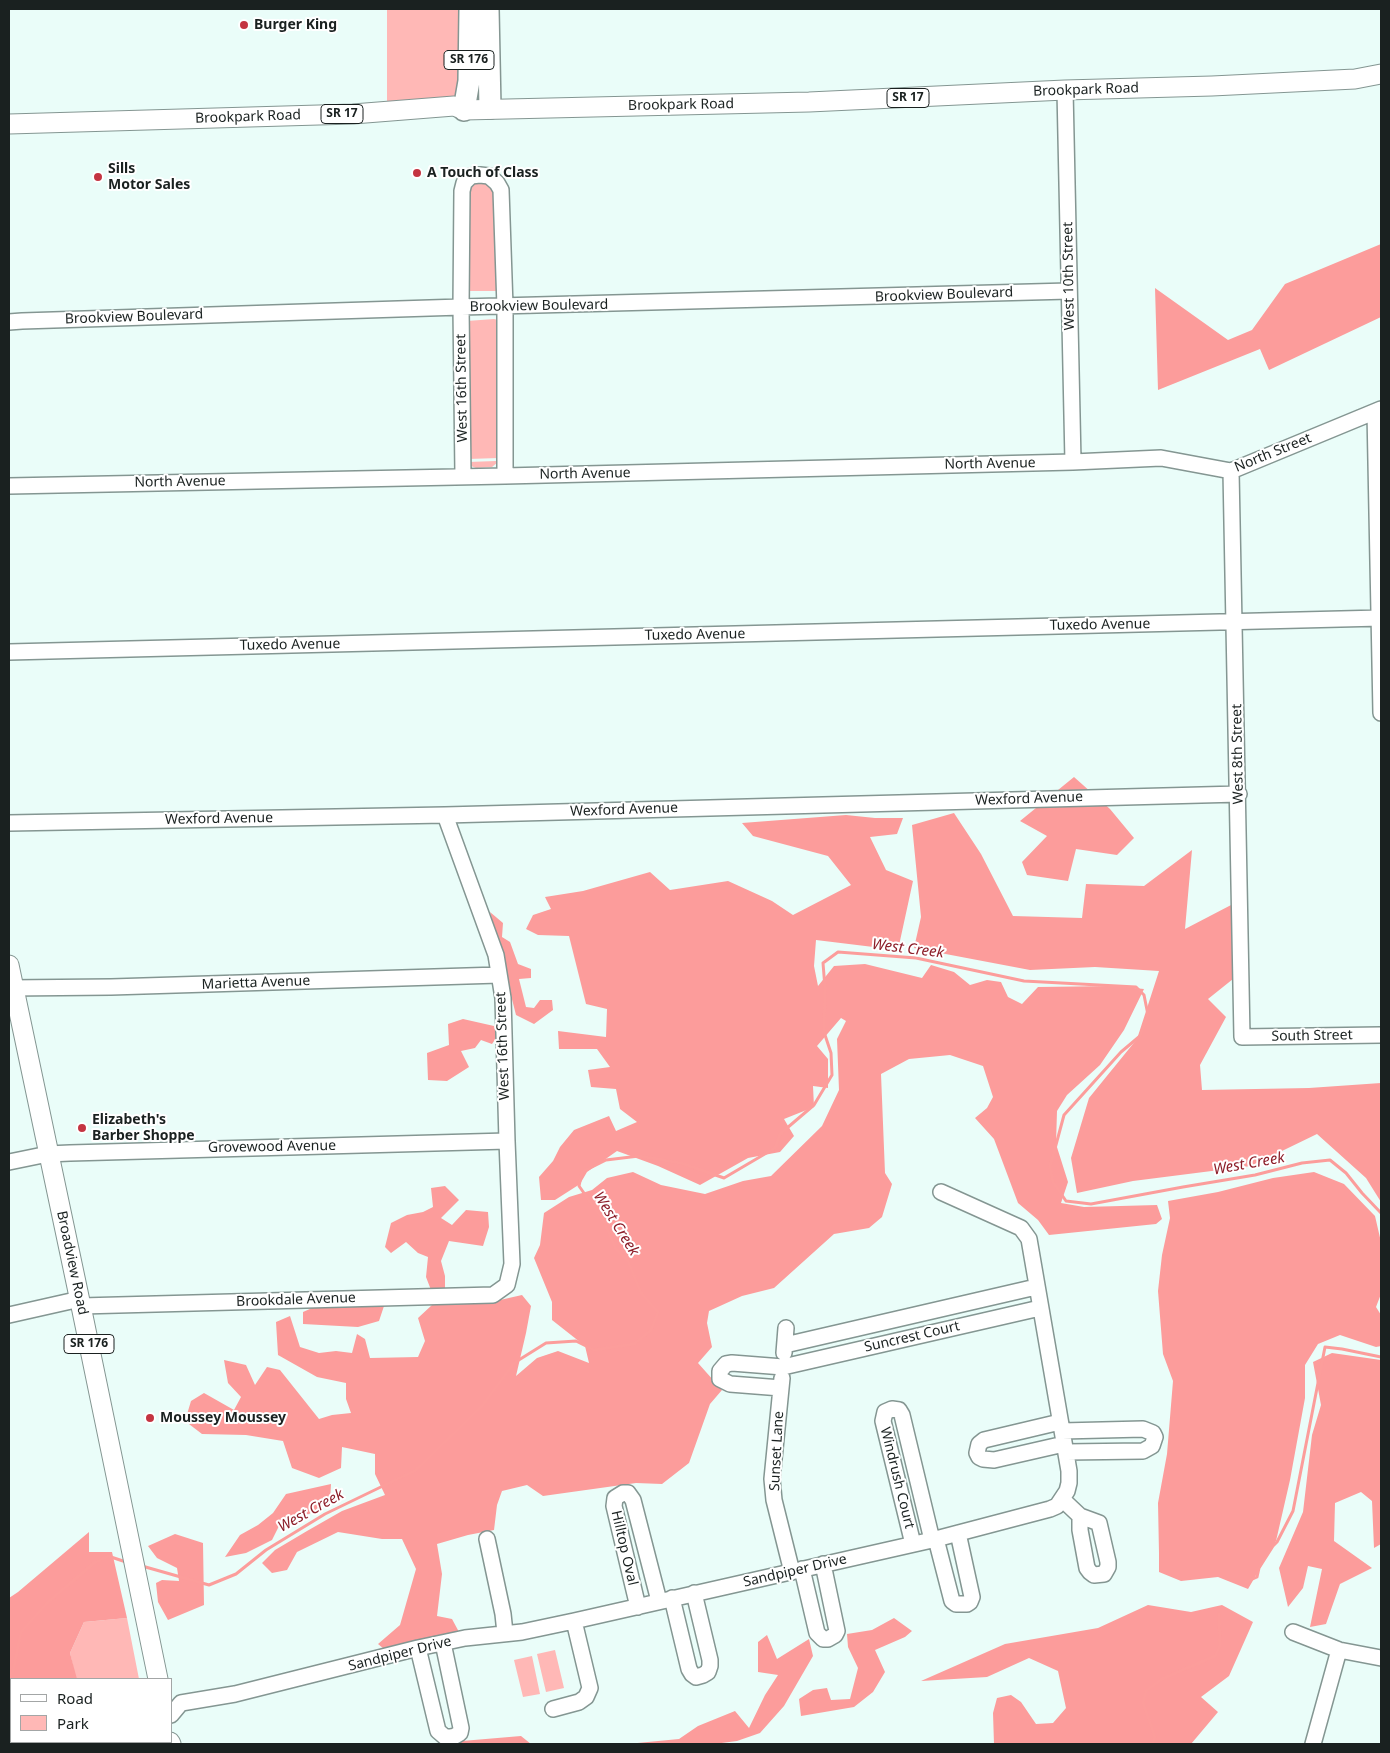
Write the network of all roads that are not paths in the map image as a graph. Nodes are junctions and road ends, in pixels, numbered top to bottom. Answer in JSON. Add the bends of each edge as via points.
{"nodes":[{"id":1,"x":470,"y":9,"type":"edge"},
{"id":2,"x":488,"y":9,"type":"edge"},
{"id":3,"x":1381,"y":74,"type":"edge"},
{"id":4,"x":1355,"y":79,"type":"junction"},
{"id":5,"x":1381,"y":83,"type":"edge"},
{"id":6,"x":1065,"y":90,"type":"junction"},
{"id":7,"x":490,"y":108,"type":"junction"},
{"id":8,"x":464,"y":110,"type":"junction"},
{"id":9,"x":9,"y":124,"type":"edge"},
{"id":10,"x":1069,"y":291,"type":"junction"},
{"id":11,"x":461,"y":308,"type":"junction"},
{"id":12,"x":505,"y":308,"type":"junction"},
{"id":13,"x":9,"y":322,"type":"edge"},
{"id":14,"x":1378,"y":410,"type":"edge"},
{"id":15,"x":1162,"y":458,"type":"joint"},
{"id":16,"x":1073,"y":462,"type":"junction"},
{"id":17,"x":1231,"y":471,"type":"junction"},
{"id":18,"x":463,"y":476,"type":"junction"},
{"id":19,"x":505,"y":476,"type":"junction"},
{"id":20,"x":9,"y":486,"type":"edge"},
{"id":21,"x":1380,"y":618,"type":"edge"},
{"id":22,"x":1235,"y":621,"type":"junction"},
{"id":23,"x":9,"y":652,"type":"edge"},
{"id":24,"x":1381,"y":713,"type":"edge"},
{"id":25,"x":1239,"y":794,"type":"junction"},
{"id":26,"x":445,"y":815,"type":"junction"},
{"id":27,"x":9,"y":824,"type":"edge"},
{"id":28,"x":9,"y":965,"type":"edge"},
{"id":29,"x":499,"y":975,"type":"junction"},
{"id":30,"x":11,"y":988,"type":"edge"},
{"id":31,"x":1381,"y":1035,"type":"edge"},
{"id":32,"x":1242,"y":1037,"type":"joint"},
{"id":33,"x":507,"y":1142,"type":"junction"},
{"id":34,"x":48,"y":1154,"type":"junction"},
{"id":35,"x":9,"y":1162,"type":"edge"},
{"id":36,"x":941,"y":1192,"type":"dead end"},
{"id":37,"x":507,"y":1286,"type":"joint"},
{"id":38,"x":1036,"y":1287,"type":"junction"},
{"id":39,"x":81,"y":1303,"type":"junction"},
{"id":40,"x":1040,"y":1308,"type":"junction"},
{"id":41,"x":9,"y":1315,"type":"edge"},
{"id":42,"x":786,"y":1328,"type":"dead end"},
{"id":43,"x":785,"y":1344,"type":"junction"},
{"id":44,"x":783,"y":1367,"type":"junction"},
{"id":45,"x":781,"y":1388,"type":"junction"},
{"id":46,"x":1063,"y":1437,"type":"junction"},
{"id":47,"x":1062,"y":1499,"type":"junction"},
{"id":48,"x":1080,"y":1516,"type":"dead end"},
{"id":49,"x":958,"y":1533,"type":"junction"},
{"id":50,"x":487,"y":1539,"type":"dead end"},
{"id":51,"x":934,"y":1539,"type":"junction"},
{"id":52,"x":913,"y":1544,"type":"junction"},
{"id":53,"x":823,"y":1564,"type":"junction"},
{"id":54,"x":797,"y":1570,"type":"junction"},
{"id":55,"x":694,"y":1593,"type":"junction"},
{"id":56,"x":666,"y":1600,"type":"junction"},
{"id":57,"x":638,"y":1607,"type":"junction"},
{"id":58,"x":574,"y":1621,"type":"junction"},
{"id":59,"x":1293,"y":1632,"type":"dead end"},
{"id":60,"x":505,"y":1633,"type":"junction"},
{"id":61,"x":443,"y":1643,"type":"junction"},
{"id":62,"x":418,"y":1648,"type":"junction"},
{"id":63,"x":1339,"y":1650,"type":"junction"},
{"id":64,"x":1381,"y":1658,"type":"edge"},
{"id":65,"x":158,"y":1678,"type":"edge"},
{"id":66,"x":553,"y":1709,"type":"dead end"},
{"id":67,"x":172,"y":1714,"type":"edge"},
{"id":68,"x":1312,"y":1744,"type":"edge"}],
"edges":[{"from":1,"to":8,"type":"highway","number":"SR 176","via":[[469,81]]},
{"from":2,"to":7,"type":"highway","number":"SR 176"},
{"from":3,"to":4,"type":"main road","number":"SR 17"},
{"from":4,"to":5,"type":"main road","number":"SR 17"},
{"from":4,"to":6,"type":"main road","name":"Brookpark Road","number":"SR 17"},
{"from":6,"to":7,"type":"main road","name":"Brookpark Road","number":"SR 17","via":[[790,103]]},
{"from":6,"to":10,"type":"street","name":"West 10th Street"},
{"from":7,"to":8,"type":"main road","name":"Brookpark Road","number":"SR 17"},
{"from":8,"to":9,"type":"main road","name":"Brookpark Road","number":"SR 17","via":[[454,106],[353,114]]},
{"from":10,"to":12,"type":"street","name":"Brookview Boulevard"},
{"from":10,"to":16,"type":"street","name":"West 10th Street"},
{"from":11,"to":12,"type":"street","name":"Brookview Boulevard"},
{"from":11,"to":12,"type":"street","name":"West 16th Street","via":[[462,191],[464,183],[472,176],[480,175],[490,176],[501,190]]},
{"from":11,"to":13,"type":"street","name":"Brookview Boulevard"},
{"from":11,"to":18,"type":"street","name":"West 16th Street"},
{"from":12,"to":19,"type":"street","name":"West 16th Street"},
{"from":14,"to":17,"type":"street","name":"North Street"},
{"from":14,"to":21,"type":"street"},
{"from":15,"to":16,"type":"street","name":"North Avenue"},
{"from":15,"to":17,"type":"street","name":"North Street"},
{"from":16,"to":19,"type":"street","name":"North Avenue"},
{"from":17,"to":22,"type":"street","name":"West 8th Street"},
{"from":18,"to":19,"type":"street","name":"North Avenue"},
{"from":18,"to":20,"type":"street","name":"North Avenue"},
{"from":21,"to":22,"type":"street","name":"Tuxedo Avenue"},
{"from":21,"to":24,"type":"street"},
{"from":22,"to":23,"type":"street","name":"Tuxedo Avenue"},
{"from":22,"to":25,"type":"street","name":"West 8th Street"},
{"from":25,"to":26,"type":"street","name":"Wexford Avenue"},
{"from":25,"to":32,"type":"street","name":"West 8th Street"},
{"from":26,"to":27,"type":"street","name":"Wexford Avenue"},
{"from":26,"to":29,"type":"street","name":"West 16th Street","via":[[496,955]]},
{"from":28,"to":30,"type":"main road","name":"Broadview Road","number":"SR 176"},
{"from":29,"to":30,"type":"street","name":"Marietta Avenue"},
{"from":29,"to":33,"type":"street","name":"West 16th Street","via":[[503,998]]},
{"from":30,"to":34,"type":"main road","name":"Broadview Road","number":"SR 176"},
{"from":31,"to":32,"type":"street","name":"South Street"},
{"from":33,"to":34,"type":"street","name":"Grovewood Avenue"},
{"from":33,"to":37,"type":"street","name":"West 16th Street","via":[[512,1264]]},
{"from":34,"to":35,"type":"street","name":"Grovewood Avenue"},
{"from":34,"to":39,"type":"main road","name":"Broadview Road","number":"SR 176"},
{"from":36,"to":38,"type":"street","via":[[1021,1228],[1028,1239]]},
{"from":37,"to":39,"type":"street","name":"Brookdale Avenue","via":[[493,1295]]},
{"from":38,"to":40,"type":"street"},
{"from":38,"to":43,"type":"street"},
{"from":39,"to":41,"type":"street","name":"Brookdale Avenue"},
{"from":39,"to":65,"type":"main road","name":"Broadview Road","number":"SR 176"},
{"from":40,"to":44,"type":"street","name":"Suncrest Court"},
{"from":40,"to":46,"type":"street"},
{"from":42,"to":43,"type":"street","name":"Sunset Lane"},
{"from":43,"to":44,"type":"street","name":"Sunset Lane"},
{"from":44,"to":45,"type":"street","name":"Sunset Lane"},
{"from":44,"to":45,"type":"street","name":"Suncrest Court","via":[[732,1363],[722,1366],[719,1375],[730,1384]]},
{"from":45,"to":54,"type":"street","name":"Sunset Lane","via":[[772,1479],[774,1500]]},
{"from":46,"to":46,"type":"street","via":[[1143,1451],[1152,1446],[1155,1437],[1153,1432],[1143,1429]]},
{"from":46,"to":47,"type":"street","via":[[1069,1483]]},
{"from":47,"to":48,"type":"street"},
{"from":47,"to":49,"type":"street","name":"Sandpiper Drive","via":[[1050,1510]]},
{"from":49,"to":51,"type":"street","name":"Sandpiper Drive"},
{"from":49,"to":51,"type":"street","via":[[972,1597],[967,1604],[952,1602]]},
{"from":50,"to":60,"type":"street"},
{"from":51,"to":52,"type":"street","name":"Sandpiper Drive"},
{"from":51,"to":52,"type":"street","name":"Windrush Court","via":[[902,1415],[899,1410],[892,1409],[885,1412],[883,1421]]},
{"from":52,"to":53,"type":"street","name":"Sandpiper Drive"},
{"from":53,"to":54,"type":"street","name":"Sandpiper Drive"},
{"from":53,"to":54,"type":"street","name":"Sunset Lane","via":[[837,1631],[828,1639],[817,1633]]},
{"from":54,"to":55,"type":"street","name":"Sandpiper Drive"},
{"from":55,"to":56,"type":"street","name":"Sandpiper Drive"},
{"from":55,"to":56,"type":"street","via":[[710,1666],[703,1676],[696,1677],[689,1669]]},
{"from":56,"to":57,"type":"street","name":"Sandpiper Drive"},
{"from":56,"to":57,"type":"street","name":"Hilltop Oval","via":[[633,1500],[628,1493],[623,1493],[615,1498],[614,1506]]},
{"from":57,"to":58,"type":"street","name":"Sandpiper Drive"},
{"from":58,"to":60,"type":"street","name":"Sandpiper Drive"},
{"from":58,"to":66,"type":"street","via":[[590,1688],[580,1702]]},
{"from":59,"to":63,"type":"street"},
{"from":60,"to":61,"type":"street","name":"Sandpiper Drive"},
{"from":61,"to":62,"type":"street","name":"Sandpiper Drive"},
{"from":61,"to":62,"type":"street","via":[[462,1728],[460,1733],[450,1737],[438,1731]]},
{"from":62,"to":67,"type":"street","name":"Sandpiper Drive","via":[[235,1694],[181,1703]]},
{"from":63,"to":64,"type":"street"},
{"from":63,"to":68,"type":"street"}]}
